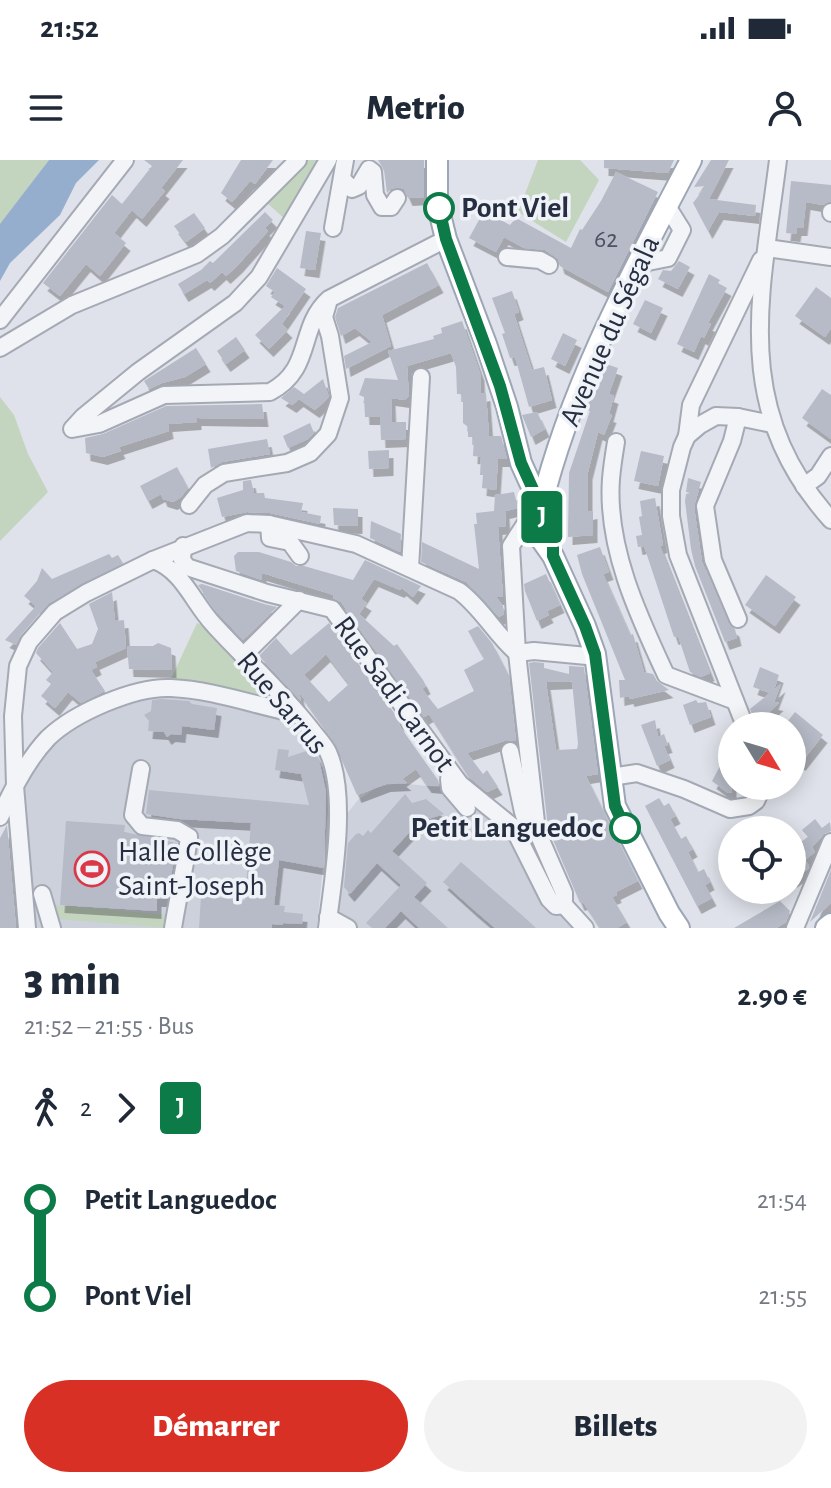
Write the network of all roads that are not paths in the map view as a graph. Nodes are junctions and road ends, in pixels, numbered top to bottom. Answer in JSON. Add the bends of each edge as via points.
{"nodes":[{"id":1,"x":125,"y":160,"type":"edge"},
{"id":2,"x":298,"y":160,"type":"edge"},
{"id":3,"x":328,"y":160,"type":"edge"},
{"id":4,"x":345,"y":160,"type":"edge"},
{"id":5,"x":437,"y":160,"type":"edge"},
{"id":6,"x":691,"y":160,"type":"edge"},
{"id":7,"x":778,"y":160,"type":"edge"},
{"id":8,"x":344,"y":181,"type":"junction"},
{"id":9,"x":397,"y":198,"type":"dead end"},
{"id":10,"x":333,"y":228,"type":"dead end"},
{"id":11,"x":446,"y":239,"type":"junction"},
{"id":12,"x":767,"y":248,"type":"junction"},
{"id":13,"x":507,"y":257,"type":"dead end"},
{"id":14,"x":831,"y":257,"type":"edge"},
{"id":15,"x":549,"y":265,"type":"dead end"},
{"id":16,"x":329,"y":299,"type":"junction"},
{"id":17,"x":0,"y":320,"type":"edge"},
{"id":18,"x":0,"y":348,"type":"edge"},
{"id":19,"x":421,"y":377,"type":"dead end"},
{"id":20,"x":738,"y":417,"type":"junction"},
{"id":21,"x":772,"y":424,"type":"junction"},
{"id":22,"x":687,"y":436,"type":"junction"},
{"id":23,"x":616,"y":442,"type":"dead end"},
{"id":24,"x":831,"y":456,"type":"edge"},
{"id":25,"x":804,"y":486,"type":"junction"},
{"id":26,"x":189,"y":505,"type":"dead end"},
{"id":27,"x":542,"y":513,"type":"junction"},
{"id":28,"x":831,"y":520,"type":"edge"},
{"id":29,"x":269,"y":524,"type":"junction"},
{"id":30,"x":183,"y":546,"type":"junction"},
{"id":31,"x":300,"y":556,"type":"dead end"},
{"id":32,"x":153,"y":560,"type":"junction"},
{"id":33,"x":410,"y":568,"type":"junction"},
{"id":34,"x":184,"y":574,"type":"junction"},
{"id":35,"x":299,"y":600,"type":"junction"},
{"id":36,"x":188,"y":613,"type":"dead end"},
{"id":37,"x":738,"y":619,"type":"dead end"},
{"id":38,"x":210,"y":622,"type":"junction"},
{"id":39,"x":517,"y":653,"type":"junction"},
{"id":40,"x":595,"y":654,"type":"junction"},
{"id":41,"x":243,"y":656,"type":"junction"},
{"id":42,"x":735,"y":701,"type":"junction"},
{"id":43,"x":739,"y":712,"type":"edge"},
{"id":44,"x":299,"y":715,"type":"junction"},
{"id":45,"x":510,"y":751,"type":"dead end"},
{"id":46,"x":141,"y":769,"type":"dead end"},
{"id":47,"x":449,"y":769,"type":"junction"},
{"id":48,"x":611,"y":777,"type":"junction"},
{"id":49,"x":15,"y":786,"type":"junction"},
{"id":50,"x":756,"y":800,"type":"edge"},
{"id":51,"x":467,"y":808,"type":"dead end"},
{"id":52,"x":7,"y":810,"type":"edge"},
{"id":53,"x":537,"y":831,"type":"junction"},
{"id":54,"x":831,"y":842,"type":"edge"},
{"id":55,"x":42,"y":894,"type":"dead end"},
{"id":56,"x":564,"y":905,"type":"junction"},
{"id":57,"x":326,"y":913,"type":"edge"},
{"id":58,"x":831,"y":924,"type":"edge"},
{"id":59,"x":27,"y":928,"type":"edge"},
{"id":60,"x":52,"y":928,"type":"edge"},
{"id":61,"x":173,"y":928,"type":"edge"},
{"id":62,"x":348,"y":928,"type":"edge"},
{"id":63,"x":585,"y":928,"type":"edge"},
{"id":64,"x":679,"y":928,"type":"edge"},
{"id":65,"x":795,"y":928,"type":"edge"},
{"id":66,"x":826,"y":928,"type":"edge"}],
"edges":[{"from":1,"to":17,"type":"street"},
{"from":2,"to":18,"type":"street","via":[[197,254],[72,305]]},
{"from":3,"to":16,"type":"street","via":[[259,277],[235,303],[138,372],[72,429],[99,424],[164,395],[270,392],[297,369],[313,321]]},
{"from":4,"to":8,"type":"street"},
{"from":5,"to":11,"type":"main road","via":[[437,202]]},
{"from":6,"to":27,"type":"main road","name":"Avenue du Ségala","via":[[579,387],[571,427],[550,469]]},
{"from":7,"to":12,"type":"street"},
{"from":8,"to":9,"type":"street","via":[[352,189],[359,186],[369,169],[382,207],[391,207]]},
{"from":8,"to":10,"type":"street"},
{"from":11,"to":16,"type":"street"},
{"from":11,"to":27,"type":"main road"},
{"from":12,"to":14,"type":"street"},
{"from":12,"to":21,"type":"street","via":[[759,335]]},
{"from":12,"to":22,"type":"street","via":[[691,405]]},
{"from":13,"to":15,"type":"street"},
{"from":16,"to":26,"type":"street","via":[[324,317],[340,398],[328,434],[310,453],[287,463],[224,473]]},
{"from":19,"to":33,"type":"street"},
{"from":20,"to":21,"type":"street"},
{"from":20,"to":22,"type":"street","via":[[716,416]]},
{"from":20,"to":37,"type":"street","via":[[705,506],[713,560]]},
{"from":21,"to":25,"type":"street"},
{"from":22,"to":42,"type":"street","via":[[671,490],[678,555]]},
{"from":23,"to":42,"type":"street","via":[[610,481],[614,529],[623,571],[647,634],[666,675]]},
{"from":24,"to":25,"type":"street"},
{"from":25,"to":28,"type":"street"},
{"from":27,"to":39,"type":"street","via":[[529,518],[511,546]]},
{"from":27,"to":40,"type":"main road","via":[[541,539]]},
{"from":29,"to":30,"type":"street","via":[[247,523]]},
{"from":29,"to":31,"type":"street","via":[[270,538],[290,542]]},
{"from":29,"to":33,"type":"street","via":[[356,544]]},
{"from":30,"to":32,"type":"street"},
{"from":30,"to":34,"type":"street"},
{"from":32,"to":34,"type":"street","name":"Rue Sarrus"},
{"from":32,"to":49,"type":"street","via":[[55,612],[29,642],[18,666],[13,716]]},
{"from":33,"to":39,"type":"street","via":[[473,601]]},
{"from":34,"to":35,"type":"street","name":"Rue Sadi Carnot"},
{"from":34,"to":38,"type":"street","name":"Rue Sarrus"},
{"from":35,"to":41,"type":"street"},
{"from":35,"to":47,"type":"street","name":"Rue Sadi Carnot","via":[[332,609]]},
{"from":36,"to":38,"type":"street"},
{"from":38,"to":41,"type":"street","name":"Rue Sarrus"},
{"from":39,"to":40,"type":"street"},
{"from":39,"to":53,"type":"street"},
{"from":40,"to":48,"type":"main road"},
{"from":41,"to":44,"type":"street","name":"Rue Sarrus"},
{"from":42,"to":43,"type":"street"},
{"from":44,"to":49,"type":"street","via":[[169,687],[132,694],[87,711],[48,739]]},
{"from":44,"to":57,"type":"street","name":"Rue Sarrus","via":[[328,751],[338,793]]},
{"from":45,"to":53,"type":"street","via":[[526,821]]},
{"from":46,"to":61,"type":"street","via":[[133,815],[142,826],[177,830],[189,837]]},
{"from":47,"to":51,"type":"street","via":[[450,788]]},
{"from":47,"to":56,"type":"street","name":"Rue Sadi Carnot","via":[[513,827],[549,899]]},
{"from":48,"to":50,"type":"street","via":[[637,773],[730,809]]},
{"from":48,"to":64,"type":"main road","via":[[615,806]]},
{"from":49,"to":52,"type":"street"},
{"from":52,"to":59,"type":"street"},
{"from":53,"to":56,"type":"street","via":[[564,893]]},
{"from":54,"to":65,"type":"street"},
{"from":55,"to":60,"type":"street"},
{"from":56,"to":63,"type":"street","name":"Rue Sadi Carnot"},
{"from":57,"to":62,"type":"street"},
{"from":58,"to":66,"type":"main road"}]}
